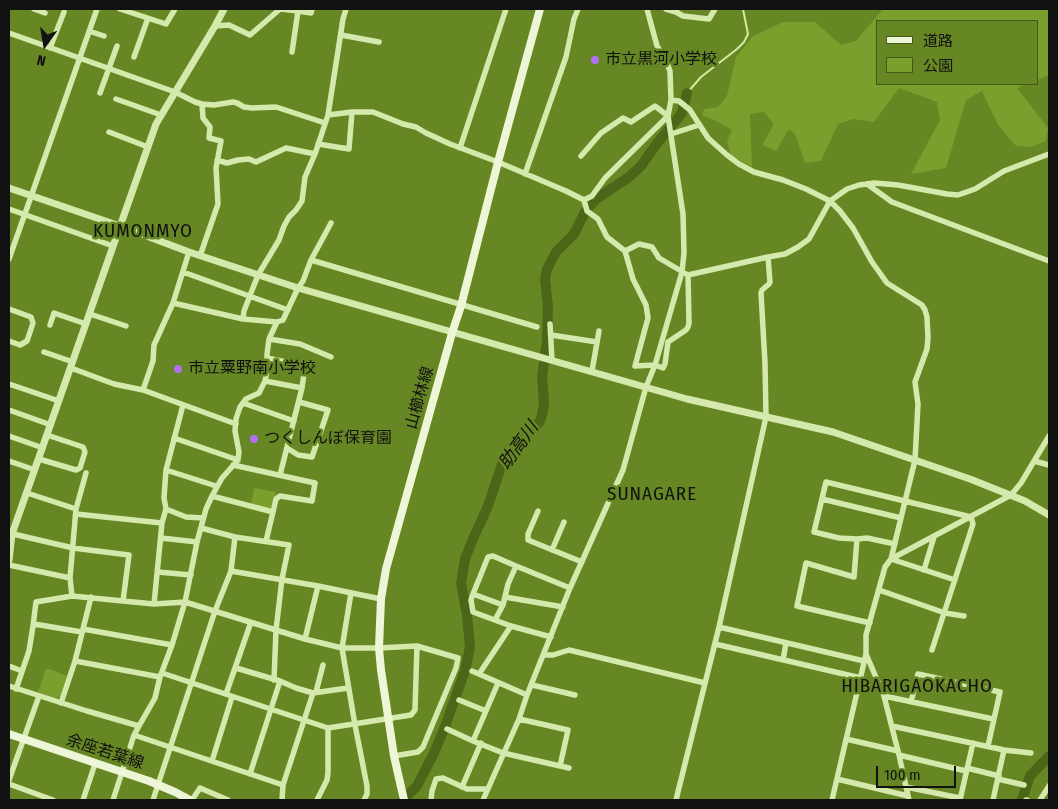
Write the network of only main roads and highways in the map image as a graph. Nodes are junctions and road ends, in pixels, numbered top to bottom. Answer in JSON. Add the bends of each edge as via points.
{"nodes":[{"id":1,"x":540,"y":9,"type":"edge"},
{"id":2,"x":9,"y":734,"type":"edge"},
{"id":3,"x":191,"y":800,"type":"edge"},
{"id":4,"x":404,"y":800,"type":"edge"}],
"edges":[{"from":1,"to":4,"type":"main road","name":"山櫛林線","via":[[462,306],[386,569],[378,648]]},
{"from":2,"to":3,"type":"main road","name":"余座若葉線","via":[[158,785]]}]}
